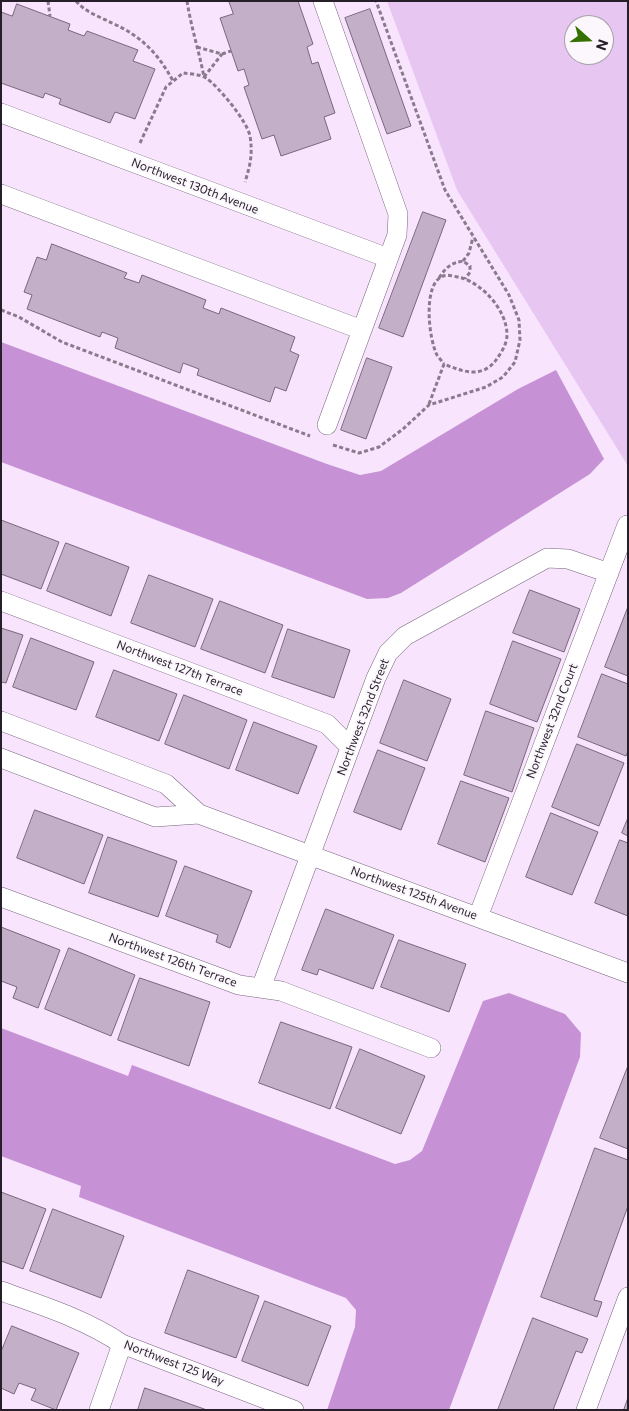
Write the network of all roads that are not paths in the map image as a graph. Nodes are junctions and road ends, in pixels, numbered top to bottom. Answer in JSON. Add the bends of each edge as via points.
{"nodes":[{"id":1,"x":323,"y":1,"type":"edge"},
{"id":2,"x":1,"y":113,"type":"edge"},
{"id":3,"x":1,"y":194,"type":"edge"},
{"id":4,"x":388,"y":258,"type":"junction"},
{"id":5,"x":362,"y":330,"type":"junction"},
{"id":6,"x":328,"y":425,"type":"dead end"},
{"id":7,"x":627,"y":526,"type":"edge"},
{"id":8,"x":609,"y":573,"type":"junction"},
{"id":9,"x":1,"y":601,"type":"edge"},
{"id":10,"x":1,"y":721,"type":"edge"},
{"id":11,"x":350,"y":747,"type":"junction"},
{"id":12,"x":1,"y":758,"type":"edge"},
{"id":13,"x":199,"y":814,"type":"junction"},
{"id":14,"x":310,"y":854,"type":"junction"},
{"id":15,"x":1,"y":897,"type":"edge"},
{"id":16,"x":478,"y":917,"type":"junction"},
{"id":17,"x":628,"y":973,"type":"edge"},
{"id":18,"x":262,"y":988,"type":"junction"},
{"id":19,"x":431,"y":1048,"type":"dead end"},
{"id":20,"x":1,"y":1291,"type":"edge"},
{"id":21,"x":628,"y":1297,"type":"edge"},
{"id":22,"x":623,"y":1325,"type":"edge"},
{"id":23,"x":122,"y":1344,"type":"junction"},
{"id":24,"x":99,"y":1410,"type":"edge"},
{"id":25,"x":294,"y":1410,"type":"edge"},
{"id":26,"x":586,"y":1410,"type":"edge"}],
"edges":[{"from":1,"to":4,"type":"street","via":[[398,214],[397,235]]},
{"from":2,"to":4,"type":"street","name":"Northwest 130th Avenue"},
{"from":3,"to":5,"type":"street"},
{"from":4,"to":5,"type":"street"},
{"from":5,"to":6,"type":"street"},
{"from":7,"to":8,"type":"street","name":"Northwest 32nd Court"},
{"from":8,"to":11,"type":"street","name":"Northwest 32nd Street","via":[[568,559],[547,558],[405,636],[388,652]]},
{"from":8,"to":16,"type":"street","name":"Northwest 32nd Court"},
{"from":9,"to":11,"type":"street","name":"Northwest 127th Terrace","via":[[327,724]]},
{"from":10,"to":13,"type":"street","name":"Northwest 125th Avenue","via":[[166,784]]},
{"from":11,"to":14,"type":"street","name":"Northwest 32nd Street"},
{"from":12,"to":13,"type":"street","name":"Northwest 125th Avenue","via":[[155,817]]},
{"from":13,"to":14,"type":"street","name":"Northwest 125th Avenue"},
{"from":14,"to":16,"type":"street","name":"Northwest 125th Avenue"},
{"from":14,"to":18,"type":"street","name":"Northwest 32nd Street"},
{"from":15,"to":18,"type":"street","name":"Northwest 126th Terrace","via":[[239,985]]},
{"from":16,"to":17,"type":"street","name":"Northwest 125th Avenue"},
{"from":18,"to":19,"type":"street","name":"Northwest 126th Terrace","via":[[281,991]]},
{"from":20,"to":23,"type":"street","name":"Northwest 125 Way","via":[[84,1322]]},
{"from":21,"to":22,"type":"street"},
{"from":22,"to":26,"type":"street"},
{"from":23,"to":24,"type":"street"},
{"from":23,"to":25,"type":"street","name":"Northwest 125 Way"}]}
